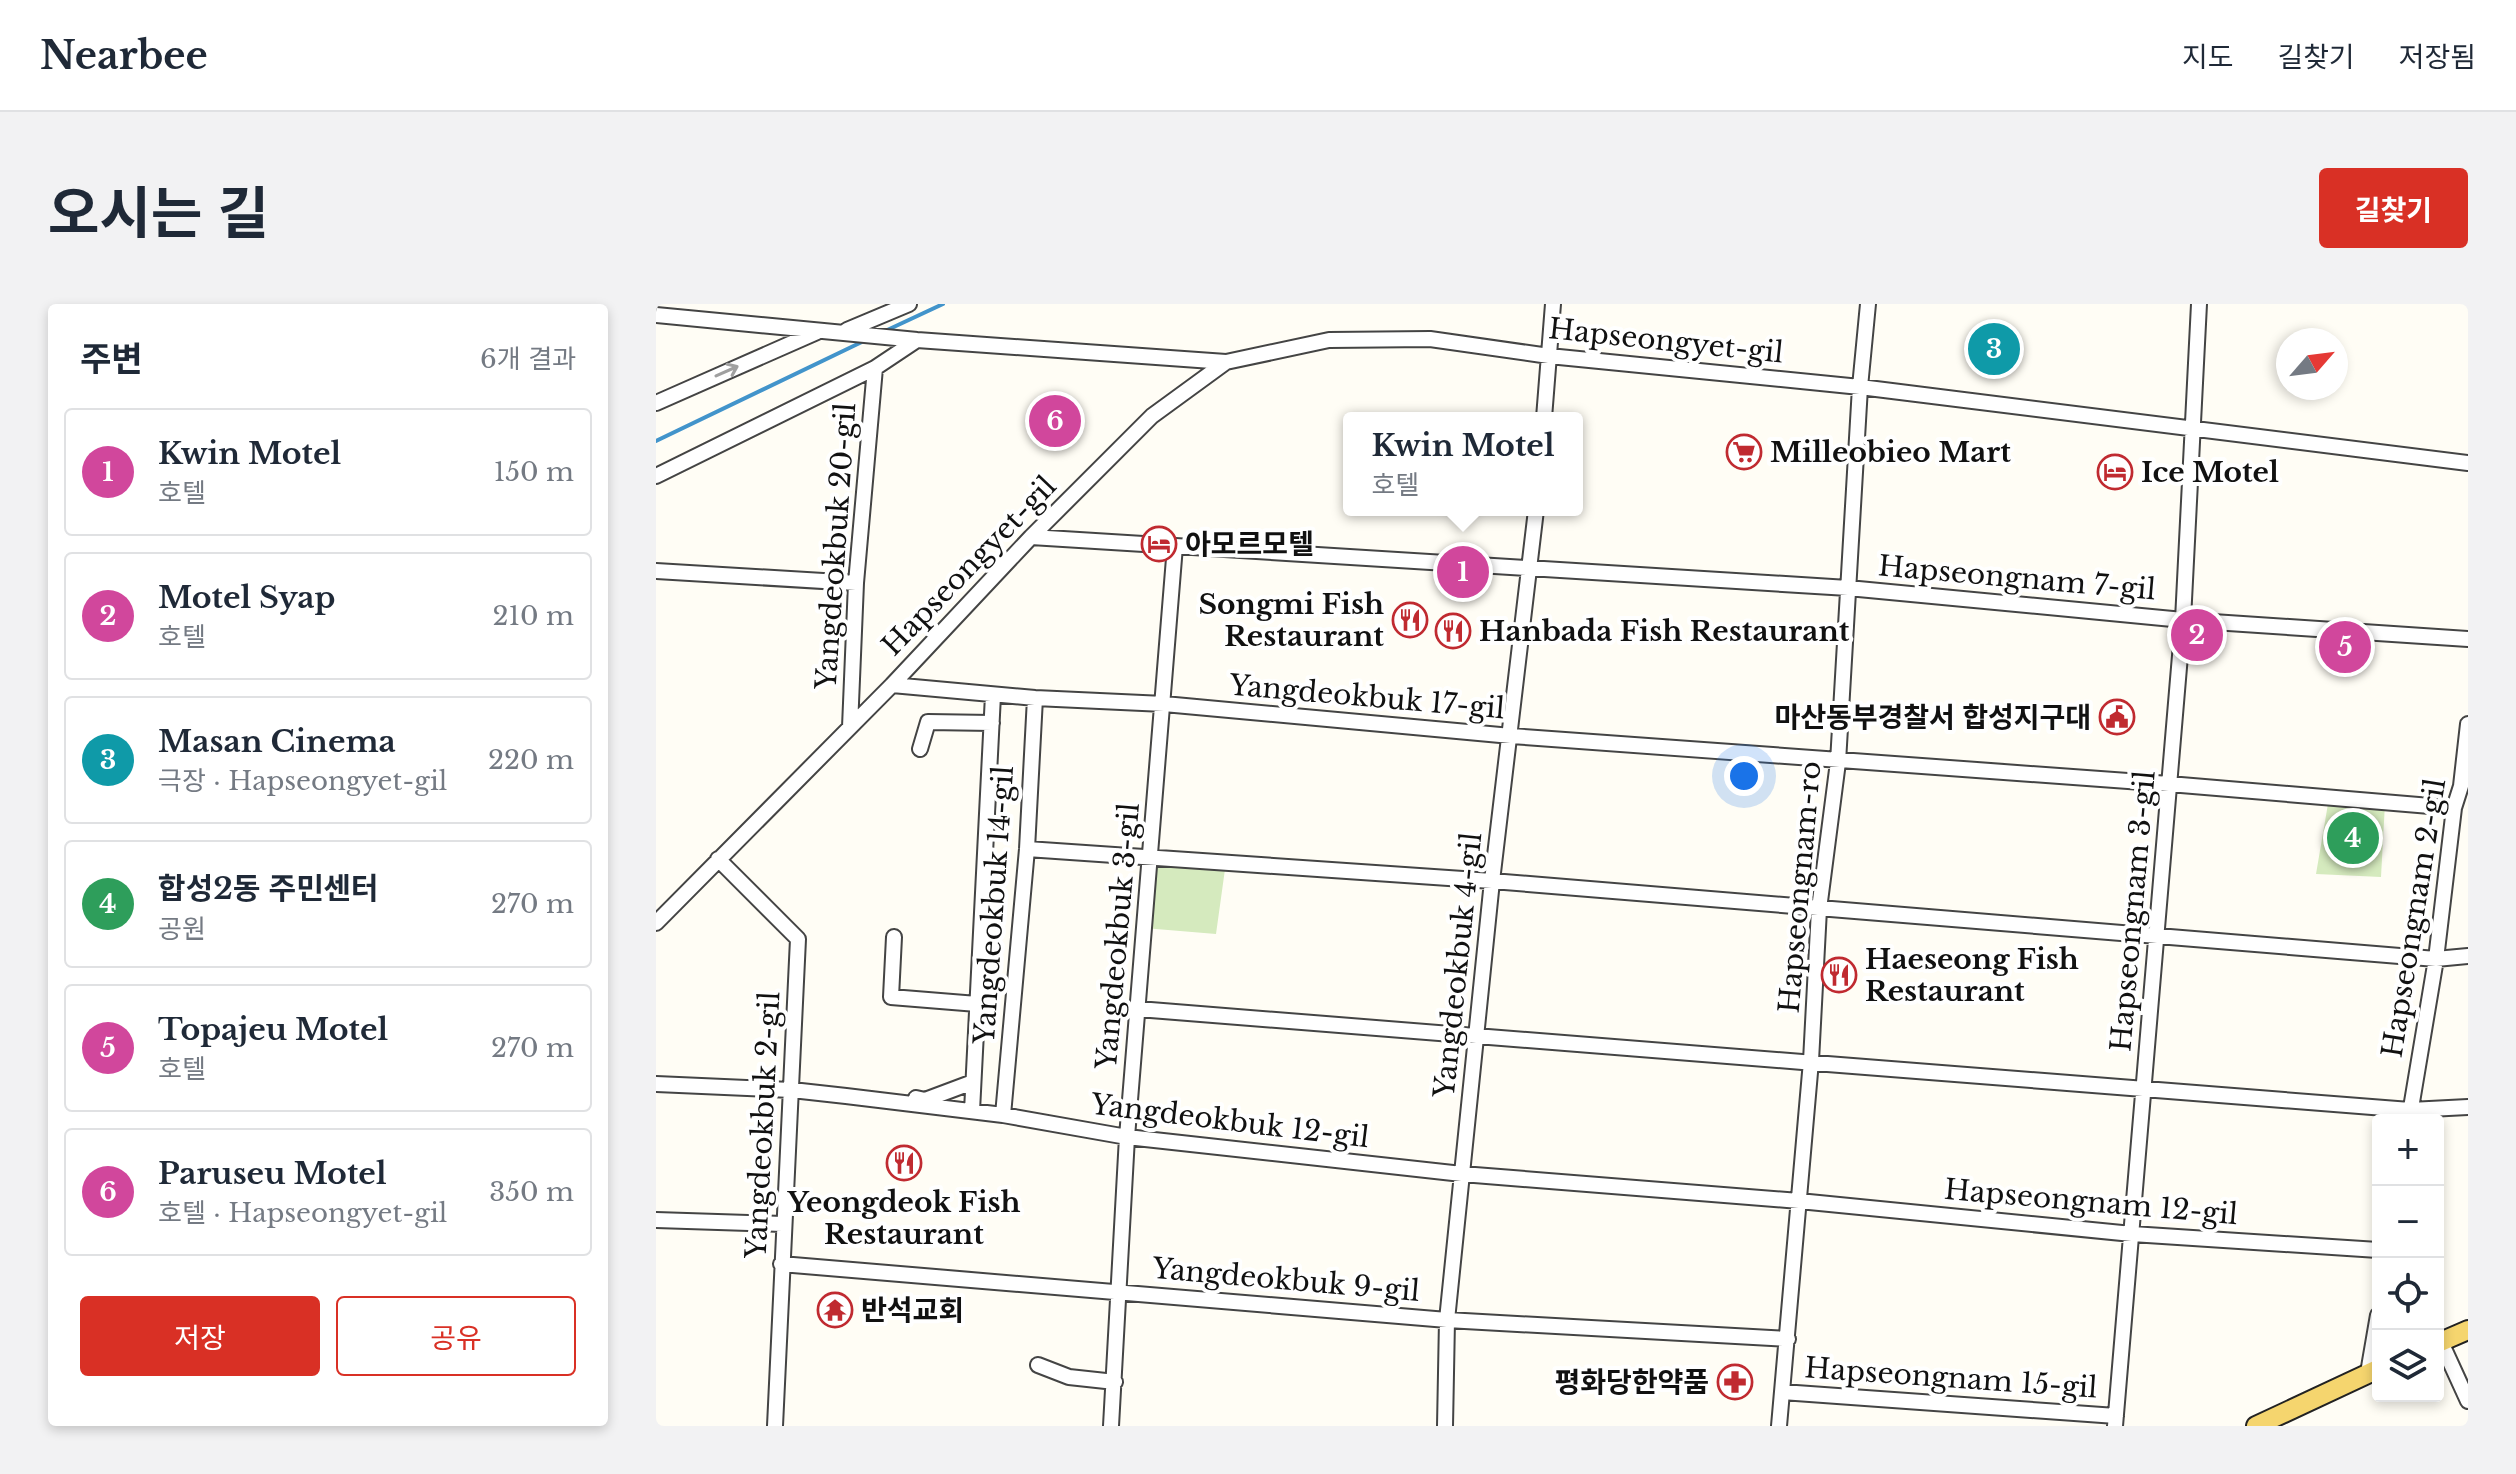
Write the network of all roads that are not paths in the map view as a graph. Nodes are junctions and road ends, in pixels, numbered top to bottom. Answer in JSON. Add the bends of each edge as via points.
{"nodes":[{"id":1,"x":909,"y":304,"type":"edge"},
{"id":2,"x":1553,"y":304,"type":"edge"},
{"id":3,"x":1868,"y":304,"type":"edge"},
{"id":4,"x":2199,"y":304,"type":"edge"},
{"id":5,"x":656,"y":315,"type":"edge"},
{"id":6,"x":818,"y":331,"type":"junction"},
{"id":7,"x":842,"y":332,"type":"junction"},
{"id":8,"x":913,"y":340,"type":"junction"},
{"id":9,"x":1549,"y":356,"type":"junction"},
{"id":10,"x":1226,"y":362,"type":"junction"},
{"id":11,"x":875,"y":368,"type":"junction"},
{"id":12,"x":1860,"y":387,"type":"junction"},
{"id":13,"x":656,"y":403,"type":"edge"},
{"id":14,"x":1544,"y":412,"type":"edge"},
{"id":15,"x":2192,"y":429,"type":"junction"},
{"id":16,"x":2468,"y":463,"type":"edge"},
{"id":17,"x":656,"y":476,"type":"edge"},
{"id":18,"x":1535,"y":516,"type":"edge"},
{"id":19,"x":1031,"y":537,"type":"junction"},
{"id":20,"x":1175,"y":546,"type":"junction"},
{"id":21,"x":1531,"y":567,"type":"junction"},
{"id":22,"x":656,"y":571,"type":"edge"},
{"id":23,"x":856,"y":583,"type":"junction"},
{"id":24,"x":1848,"y":588,"type":"junction"},
{"id":25,"x":2183,"y":620,"type":"junction"},
{"id":26,"x":2468,"y":639,"type":"edge"},
{"id":27,"x":892,"y":685,"type":"junction"},
{"id":28,"x":993,"y":695,"type":"junction"},
{"id":29,"x":1035,"y":698,"type":"junction"},
{"id":30,"x":1164,"y":704,"type":"junction"},
{"id":31,"x":992,"y":723,"type":"junction"},
{"id":32,"x":2468,"y":724,"type":"edge"},
{"id":33,"x":850,"y":727,"type":"junction"},
{"id":34,"x":1511,"y":736,"type":"junction"},
{"id":35,"x":920,"y":749,"type":"dead end"},
{"id":36,"x":1838,"y":762,"type":"junction"},
{"id":37,"x":2169,"y":784,"type":"junction"},
{"id":38,"x":2464,"y":786,"type":"edge"},
{"id":39,"x":2454,"y":808,"type":"junction"},
{"id":40,"x":1027,"y":849,"type":"junction"},
{"id":41,"x":1150,"y":856,"type":"junction"},
{"id":42,"x":718,"y":859,"type":"junction"},
{"id":43,"x":1492,"y":881,"type":"junction"},
{"id":44,"x":1819,"y":909,"type":"junction"},
{"id":45,"x":656,"y":923,"type":"edge"},
{"id":46,"x":2158,"y":936,"type":"junction"},
{"id":47,"x":894,"y":937,"type":"dead end"},
{"id":48,"x":2468,"y":956,"type":"edge"},
{"id":49,"x":2436,"y":959,"type":"junction"},
{"id":50,"x":977,"y":1004,"type":"junction"},
{"id":51,"x":1138,"y":1009,"type":"junction"},
{"id":52,"x":1476,"y":1038,"type":"junction"},
{"id":53,"x":1811,"y":1061,"type":"junction"},
{"id":54,"x":973,"y":1082,"type":"junction"},
{"id":55,"x":656,"y":1084,"type":"edge"},
{"id":56,"x":2144,"y":1088,"type":"junction"},
{"id":57,"x":863,"y":1089,"type":"dead end"},
{"id":58,"x":792,"y":1090,"type":"junction"},
{"id":59,"x":2468,"y":1107,"type":"edge"},
{"id":60,"x":972,"y":1111,"type":"junction"},
{"id":61,"x":2399,"y":1114,"type":"edge"},
{"id":62,"x":2409,"y":1114,"type":"edge"},
{"id":63,"x":2416,"y":1114,"type":"edge"},
{"id":64,"x":1003,"y":1115,"type":"junction"},
{"id":65,"x":1127,"y":1137,"type":"junction"},
{"id":66,"x":1462,"y":1174,"type":"junction"},
{"id":67,"x":1799,"y":1201,"type":"junction"},
{"id":68,"x":656,"y":1220,"type":"edge"},
{"id":69,"x":782,"y":1224,"type":"junction"},
{"id":70,"x":2132,"y":1234,"type":"junction"},
{"id":71,"x":2372,"y":1250,"type":"edge"},
{"id":72,"x":781,"y":1264,"type":"junction"},
{"id":73,"x":1120,"y":1292,"type":"junction"},
{"id":74,"x":1447,"y":1320,"type":"junction"},
{"id":75,"x":2468,"y":1330,"type":"edge"},
{"id":76,"x":1788,"y":1339,"type":"junction"},
{"id":77,"x":2444,"y":1341,"type":"edge"},
{"id":78,"x":2444,"y":1351,"type":"edge"},
{"id":79,"x":1038,"y":1365,"type":"dead end"},
{"id":80,"x":2372,"y":1371,"type":"edge"},
{"id":81,"x":1115,"y":1382,"type":"junction"},
{"id":82,"x":1782,"y":1392,"type":"junction"},
{"id":83,"x":2468,"y":1401,"type":"edge"},
{"id":84,"x":2116,"y":1421,"type":"edge"},
{"id":85,"x":2266,"y":1424,"type":"edge"},
{"id":86,"x":775,"y":1426,"type":"edge"},
{"id":87,"x":1111,"y":1426,"type":"edge"},
{"id":88,"x":1445,"y":1426,"type":"edge"},
{"id":89,"x":1779,"y":1426,"type":"edge"}],
"edges":[{"from":1,"to":7,"type":"street"},
{"from":2,"to":9,"type":"street"},
{"from":3,"to":12,"type":"street","name":"Hapseongnam-ro"},
{"from":4,"to":15,"type":"street","name":"Hapseongnam 3-gil"},
{"from":5,"to":6,"type":"street"},
{"from":6,"to":7,"type":"street"},
{"from":13,"to":6,"type":"street","one_way":true},
{"from":7,"to":8,"type":"street"},
{"from":8,"to":10,"type":"street"},
{"from":8,"to":11,"type":"street"},
{"from":9,"to":10,"type":"street","name":"Hapseongyet-gil","via":[[1430,339],[1329,340]]},
{"from":9,"to":12,"type":"street","name":"Hapseongyet-gil"},
{"from":9,"to":14,"type":"street"},
{"from":10,"to":19,"type":"street","name":"Hapseongyet-gil","via":[[1152,416]]},
{"from":11,"to":17,"type":"street"},
{"from":11,"to":23,"type":"street","name":"Yangdeokbuk 20-gil"},
{"from":12,"to":15,"type":"street","name":"Hapseongyet-gil"},
{"from":12,"to":24,"type":"street","name":"Hapseongnam-ro"},
{"from":15,"to":16,"type":"street","name":"Hapseongyet-gil"},
{"from":15,"to":25,"type":"street","name":"Hapseongnam 3-gil"},
{"from":18,"to":21,"type":"street","name":"Yangdeokbuk 4-gil"},
{"from":19,"to":20,"type":"street","name":"Hapseongnam 7-gil"},
{"from":19,"to":27,"type":"street","name":"Hapseongyet-gil"},
{"from":20,"to":21,"type":"street","name":"Hapseongnam 7-gil"},
{"from":20,"to":30,"type":"street","name":"Yangdeokbuk 3-gil"},
{"from":21,"to":24,"type":"street","name":"Hapseongnam 7-gil"},
{"from":21,"to":34,"type":"street","name":"Yangdeokbuk 4-gil"},
{"from":22,"to":23,"type":"street"},
{"from":23,"to":33,"type":"street","name":"Yangdeokbuk 20-gil"},
{"from":24,"to":25,"type":"street","name":"Hapseongnam 7-gil"},
{"from":24,"to":36,"type":"street","name":"Hapseongnam-ro"},
{"from":25,"to":26,"type":"street","name":"Hapseongnam 7-gil"},
{"from":25,"to":37,"type":"street","name":"Hapseongnam 3-gil"},
{"from":27,"to":28,"type":"street","name":"Yangdeokbuk 17-gil"},
{"from":27,"to":33,"type":"street","name":"Hapseongyet-gil"},
{"from":28,"to":29,"type":"street","name":"Yangdeokbuk 17-gil"},
{"from":28,"to":31,"type":"street"},
{"from":29,"to":30,"type":"street","name":"Yangdeokbuk 17-gil"},
{"from":29,"to":40,"type":"street","name":"Yangdeokbuk 14-gil"},
{"from":30,"to":34,"type":"street","name":"Yangdeokbuk 17-gil"},
{"from":30,"to":41,"type":"street","name":"Yangdeokbuk 3-gil"},
{"from":31,"to":35,"type":"street","via":[[928,722]]},
{"from":31,"to":50,"type":"street"},
{"from":32,"to":38,"type":"street","name":"Hapseongnam 2-gil"},
{"from":33,"to":42,"type":"street","name":"Hapseongyet-gil"},
{"from":34,"to":36,"type":"street","name":"Yangdeokbuk 17-gil"},
{"from":34,"to":43,"type":"street","name":"Yangdeokbuk 4-gil"},
{"from":36,"to":37,"type":"street","name":"Yangdeokbuk 17-gil"},
{"from":36,"to":44,"type":"street","name":"Hapseongnam-ro"},
{"from":37,"to":39,"type":"street","name":"Yangdeokbuk 17-gil"},
{"from":37,"to":46,"type":"street","name":"Hapseongnam 3-gil"},
{"from":38,"to":39,"type":"street","name":"Hapseongnam 2-gil"},
{"from":39,"to":49,"type":"street","name":"Hapseongnam 2-gil"},
{"from":40,"to":41,"type":"street"},
{"from":40,"to":64,"type":"street","name":"Yangdeokbuk 14-gil"},
{"from":41,"to":43,"type":"street"},
{"from":41,"to":51,"type":"street","name":"Yangdeokbuk 3-gil"},
{"from":42,"to":45,"type":"street","name":"Hapseongyet-gil"},
{"from":42,"to":58,"type":"street","name":"Yangdeokbuk 2-gil","via":[[798,939]]},
{"from":43,"to":44,"type":"street"},
{"from":43,"to":52,"type":"street","name":"Yangdeokbuk 4-gil"},
{"from":44,"to":46,"type":"street"},
{"from":44,"to":53,"type":"street","name":"Hapseongnam-ro"},
{"from":46,"to":49,"type":"street"},
{"from":46,"to":56,"type":"street","name":"Hapseongnam 3-gil"},
{"from":47,"to":50,"type":"street","via":[[891,997]]},
{"from":48,"to":49,"type":"street"},
{"from":49,"to":62,"type":"street","name":"Hapseongnam 2-gil"},
{"from":50,"to":54,"type":"street"},
{"from":51,"to":52,"type":"street"},
{"from":51,"to":65,"type":"street","name":"Yangdeokbuk 3-gil"},
{"from":52,"to":53,"type":"street"},
{"from":52,"to":66,"type":"street","name":"Yangdeokbuk 4-gil"},
{"from":53,"to":56,"type":"street"},
{"from":53,"to":67,"type":"street","name":"Hapseongnam-ro"},
{"from":54,"to":57,"type":"street","via":[[925,1100]]},
{"from":54,"to":60,"type":"street"},
{"from":55,"to":58,"type":"street","name":"Yangdeokbuk 12-gil"},
{"from":56,"to":61,"type":"street"},
{"from":56,"to":70,"type":"street","name":"Hapseongnam 3-gil"},
{"from":58,"to":60,"type":"street","name":"Yangdeokbuk 12-gil"},
{"from":58,"to":69,"type":"street","name":"Yangdeokbuk 2-gil"},
{"from":59,"to":63,"type":"street"},
{"from":60,"to":64,"type":"street","name":"Yangdeokbuk 12-gil"},
{"from":64,"to":65,"type":"street","name":"Yangdeokbuk 12-gil"},
{"from":65,"to":66,"type":"street","name":"Yangdeokbuk 12-gil"},
{"from":65,"to":73,"type":"street","name":"Yangdeokbuk 3-gil"},
{"from":66,"to":67,"type":"street","name":"Yangdeokbuk 12-gil"},
{"from":66,"to":74,"type":"street","name":"Yangdeokbuk 4-gil"},
{"from":67,"to":70,"type":"street","name":"Hapseongnam 12-gil"},
{"from":67,"to":76,"type":"street","name":"Hapseongnam-ro"},
{"from":68,"to":69,"type":"street"},
{"from":69,"to":72,"type":"street","name":"Yangdeokbuk 2-gil"},
{"from":70,"to":71,"type":"street","name":"Hapseongnam 12-gil"},
{"from":70,"to":84,"type":"street","name":"Hapseongnam 3-gil"},
{"from":72,"to":73,"type":"street","name":"Yangdeokbuk 9-gil"},
{"from":72,"to":86,"type":"street","name":"Yangdeokbuk 2-gil"},
{"from":73,"to":74,"type":"street","name":"Yangdeokbuk 9-gil"},
{"from":73,"to":81,"type":"street","name":"Yangdeokbuk 3-gil"},
{"from":74,"to":76,"type":"street","name":"Yangdeokbuk 9-gil"},
{"from":74,"to":88,"type":"street","name":"Yangdeokbuk 4-gil"},
{"from":75,"to":77,"type":"main road"},
{"from":76,"to":82,"type":"street","name":"Hapseongnam-ro"},
{"from":78,"to":83,"type":"street"},
{"from":79,"to":81,"type":"street","via":[[1069,1377]]},
{"from":80,"to":85,"type":"main road"},
{"from":81,"to":87,"type":"street","name":"Yangdeokbuk 3-gil"},
{"from":82,"to":84,"type":"street","name":"Hapseongnam 15-gil"},
{"from":82,"to":89,"type":"street","name":"Hapseongnam-ro"}]}
